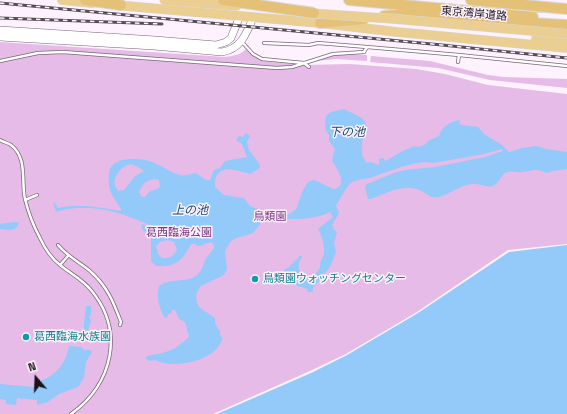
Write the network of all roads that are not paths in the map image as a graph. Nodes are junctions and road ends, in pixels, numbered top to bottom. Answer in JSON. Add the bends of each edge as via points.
{"nodes":[{"id":1,"x":62,"y":0,"type":"edge"},
{"id":2,"x":85,"y":0,"type":"edge"},
{"id":3,"x":164,"y":0,"type":"edge"},
{"id":4,"x":213,"y":0,"type":"edge"},
{"id":5,"x":223,"y":0,"type":"edge"},
{"id":6,"x":349,"y":0,"type":"edge"},
{"id":7,"x":471,"y":0,"type":"edge"},
{"id":8,"x":546,"y":0,"type":"edge"},
{"id":9,"x":567,"y":3,"type":"edge"},
{"id":10,"x":121,"y":6,"type":"junction"},
{"id":11,"x":150,"y":8,"type":"junction"},
{"id":12,"x":567,"y":9,"type":"edge"},
{"id":13,"x":314,"y":13,"type":"junction"},
{"id":14,"x":240,"y":16,"type":"junction"},
{"id":15,"x":253,"y":18,"type":"junction"},
{"id":16,"x":567,"y":20,"type":"edge"},
{"id":17,"x":320,"y":23,"type":"junction"},
{"id":18,"x":567,"y":25,"type":"edge"},
{"id":19,"x":368,"y":28,"type":"junction"},
{"id":20,"x":0,"y":30,"type":"edge"},
{"id":21,"x":567,"y":34,"type":"edge"},
{"id":22,"x":2,"y":39,"type":"edge"},
{"id":23,"x":242,"y":41,"type":"junction"},
{"id":24,"x":567,"y":41,"type":"edge"},
{"id":25,"x":264,"y":43,"type":"dead end"},
{"id":26,"x":367,"y":47,"type":"junction"},
{"id":27,"x":567,"y":48,"type":"edge"},
{"id":28,"x":459,"y":55,"type":"junction"},
{"id":29,"x":0,"y":61,"type":"edge"},
{"id":30,"x":458,"y":62,"type":"dead end"},
{"id":31,"x":304,"y":63,"type":"junction"},
{"id":32,"x":567,"y":66,"type":"edge"},
{"id":33,"x":309,"y":67,"type":"dead end"},
{"id":34,"x":0,"y":140,"type":"edge"},
{"id":35,"x":37,"y":196,"type":"dead end"},
{"id":36,"x":25,"y":200,"type":"junction"},
{"id":37,"x":58,"y":246,"type":"dead end"},
{"id":38,"x":68,"y":256,"type":"junction"},
{"id":39,"x":60,"y":265,"type":"junction"},
{"id":40,"x":120,"y":325,"type":"dead end"},
{"id":41,"x":71,"y":414,"type":"edge"}],
"edges":[{"from":1,"to":10,"type":"highway"},
{"from":2,"to":10,"type":"highway"},
{"from":3,"to":13,"type":"highway","name":"東京湾岸道路","bridge":true},
{"from":4,"to":11,"type":"highway","via":[[204,4],[175,4]]},
{"from":5,"to":13,"type":"highway","bridge":true},
{"from":6,"to":16,"type":"highway"},
{"from":7,"to":12,"type":"highway"},
{"from":8,"to":9,"type":"highway"},
{"from":10,"to":11,"type":"highway"},
{"from":11,"to":14,"type":"highway"},
{"from":13,"to":21,"type":"highway","name":"東京湾岸道路","bridge":true},
{"from":14,"to":15,"type":"highway"},
{"from":14,"to":20,"type":"street","via":[[231,38],[216,45]]},
{"from":15,"to":17,"type":"highway"},
{"from":15,"to":23,"type":"street"},
{"from":17,"to":18,"type":"highway","via":[[410,14]]},
{"from":17,"to":19,"type":"highway"},
{"from":19,"to":24,"type":"highway","via":[[434,30]]},
{"from":19,"to":27,"type":"highway"},
{"from":22,"to":23,"type":"street","via":[[222,52]]},
{"from":23,"to":31,"type":"lane","via":[[253,54],[262,59]]},
{"from":25,"to":26,"type":"lane","via":[[309,46],[318,43]]},
{"from":26,"to":28,"type":"lane"},
{"from":26,"to":31,"type":"lane","via":[[364,52],[333,54]]},
{"from":28,"to":30,"type":"lane"},
{"from":28,"to":32,"type":"lane"},
{"from":29,"to":31,"type":"lane","via":[[32,54],[64,54],[277,68]]},
{"from":31,"to":33,"type":"lane"},
{"from":34,"to":36,"type":"lane","via":[[11,145],[18,154],[23,171]]},
{"from":35,"to":36,"type":"lane"},
{"from":36,"to":39,"type":"lane","via":[[44,246]]},
{"from":37,"to":38,"type":"lane"},
{"from":38,"to":39,"type":"lane"},
{"from":38,"to":40,"type":"lane","via":[[90,271],[103,284],[111,295]]},
{"from":39,"to":41,"type":"lane","via":[[91,289],[106,313],[110,334],[110,354],[103,376],[90,398]]}]}
